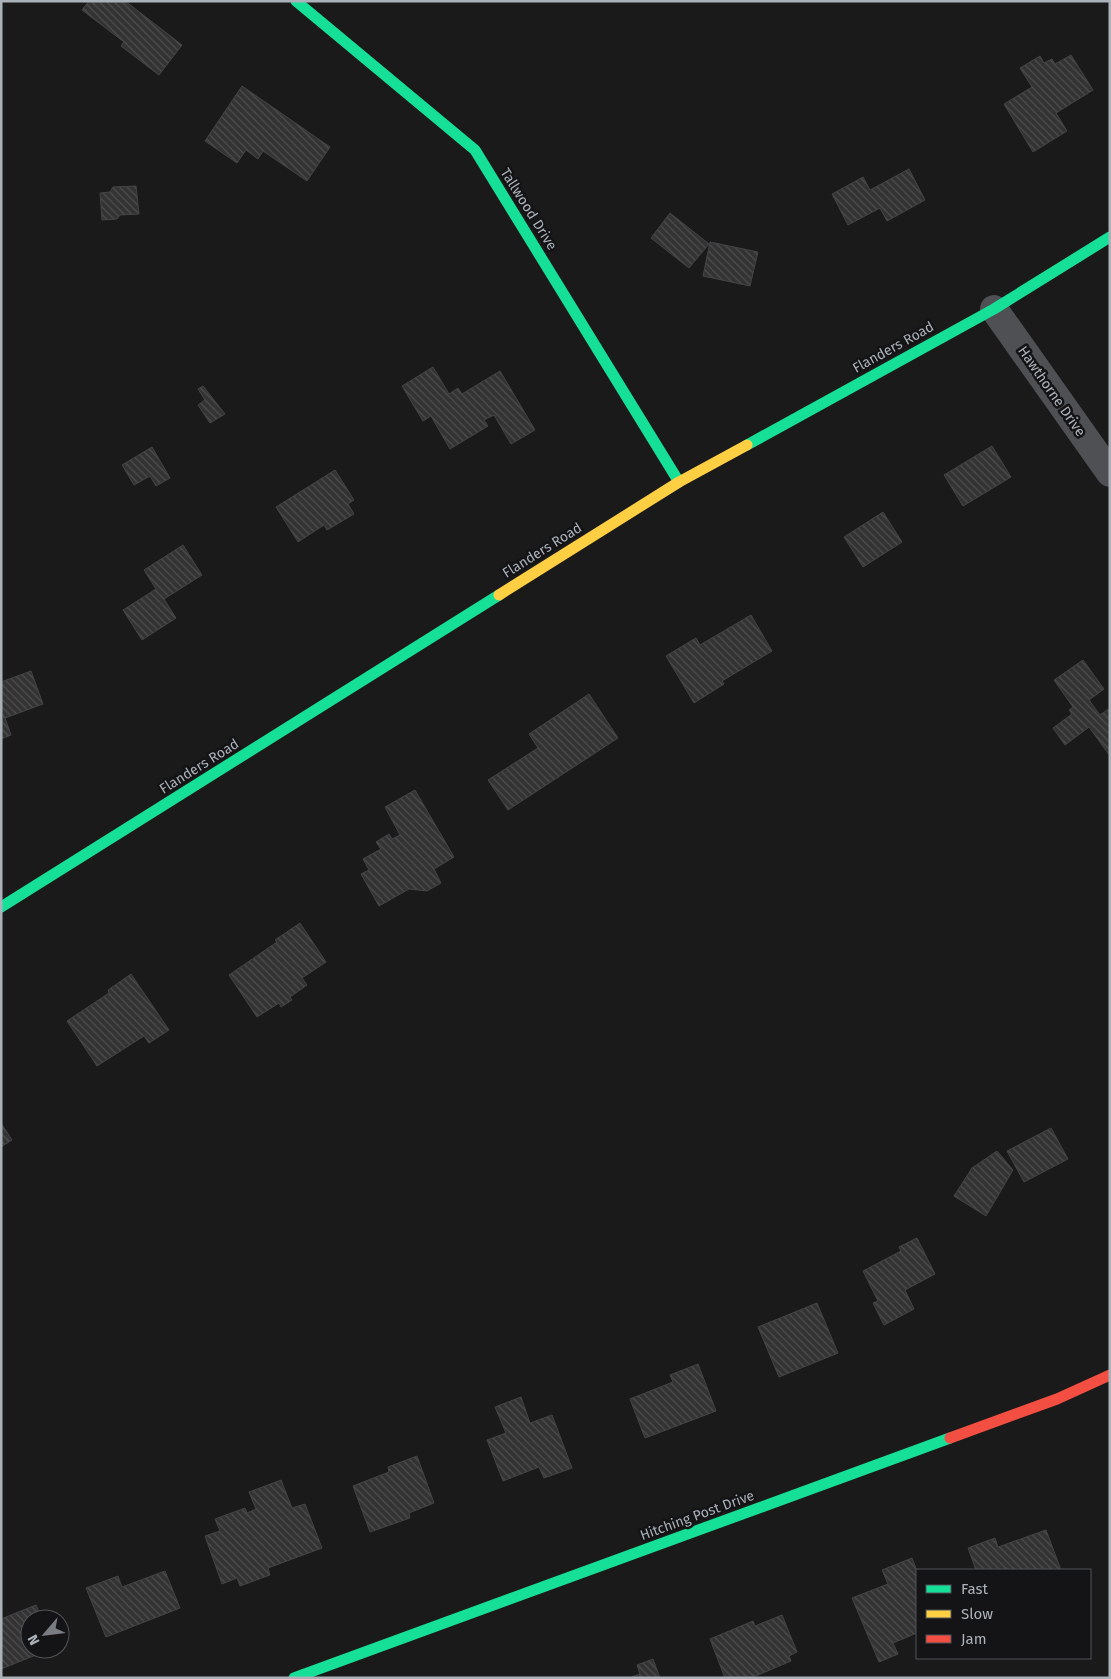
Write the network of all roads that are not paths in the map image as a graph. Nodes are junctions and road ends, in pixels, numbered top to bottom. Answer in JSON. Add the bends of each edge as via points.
{"nodes":[{"id":1,"x":296,"y":1,"type":"edge"},
{"id":2,"x":1110,"y":237,"type":"edge"},
{"id":3,"x":994,"y":309,"type":"junction"},
{"id":4,"x":1110,"y":473,"type":"edge"},
{"id":5,"x":679,"y":482,"type":"junction"},
{"id":6,"x":1,"y":907,"type":"edge"},
{"id":7,"x":1110,"y":1376,"type":"edge"},
{"id":8,"x":294,"y":1678,"type":"edge"}],
"edges":[{"from":1,"to":5,"type":"street","name":"Tallwood Drive","via":[[475,150]]},
{"from":2,"to":3,"type":"street","name":"Flanders Road"},
{"from":3,"to":4,"type":"street","name":"Hawthorne Drive"},
{"from":3,"to":5,"type":"street","name":"Flanders Road"},
{"from":5,"to":6,"type":"street","name":"Flanders Road"},
{"from":7,"to":8,"type":"street","name":"Hitching Post Drive","via":[[1057,1399]]}]}
